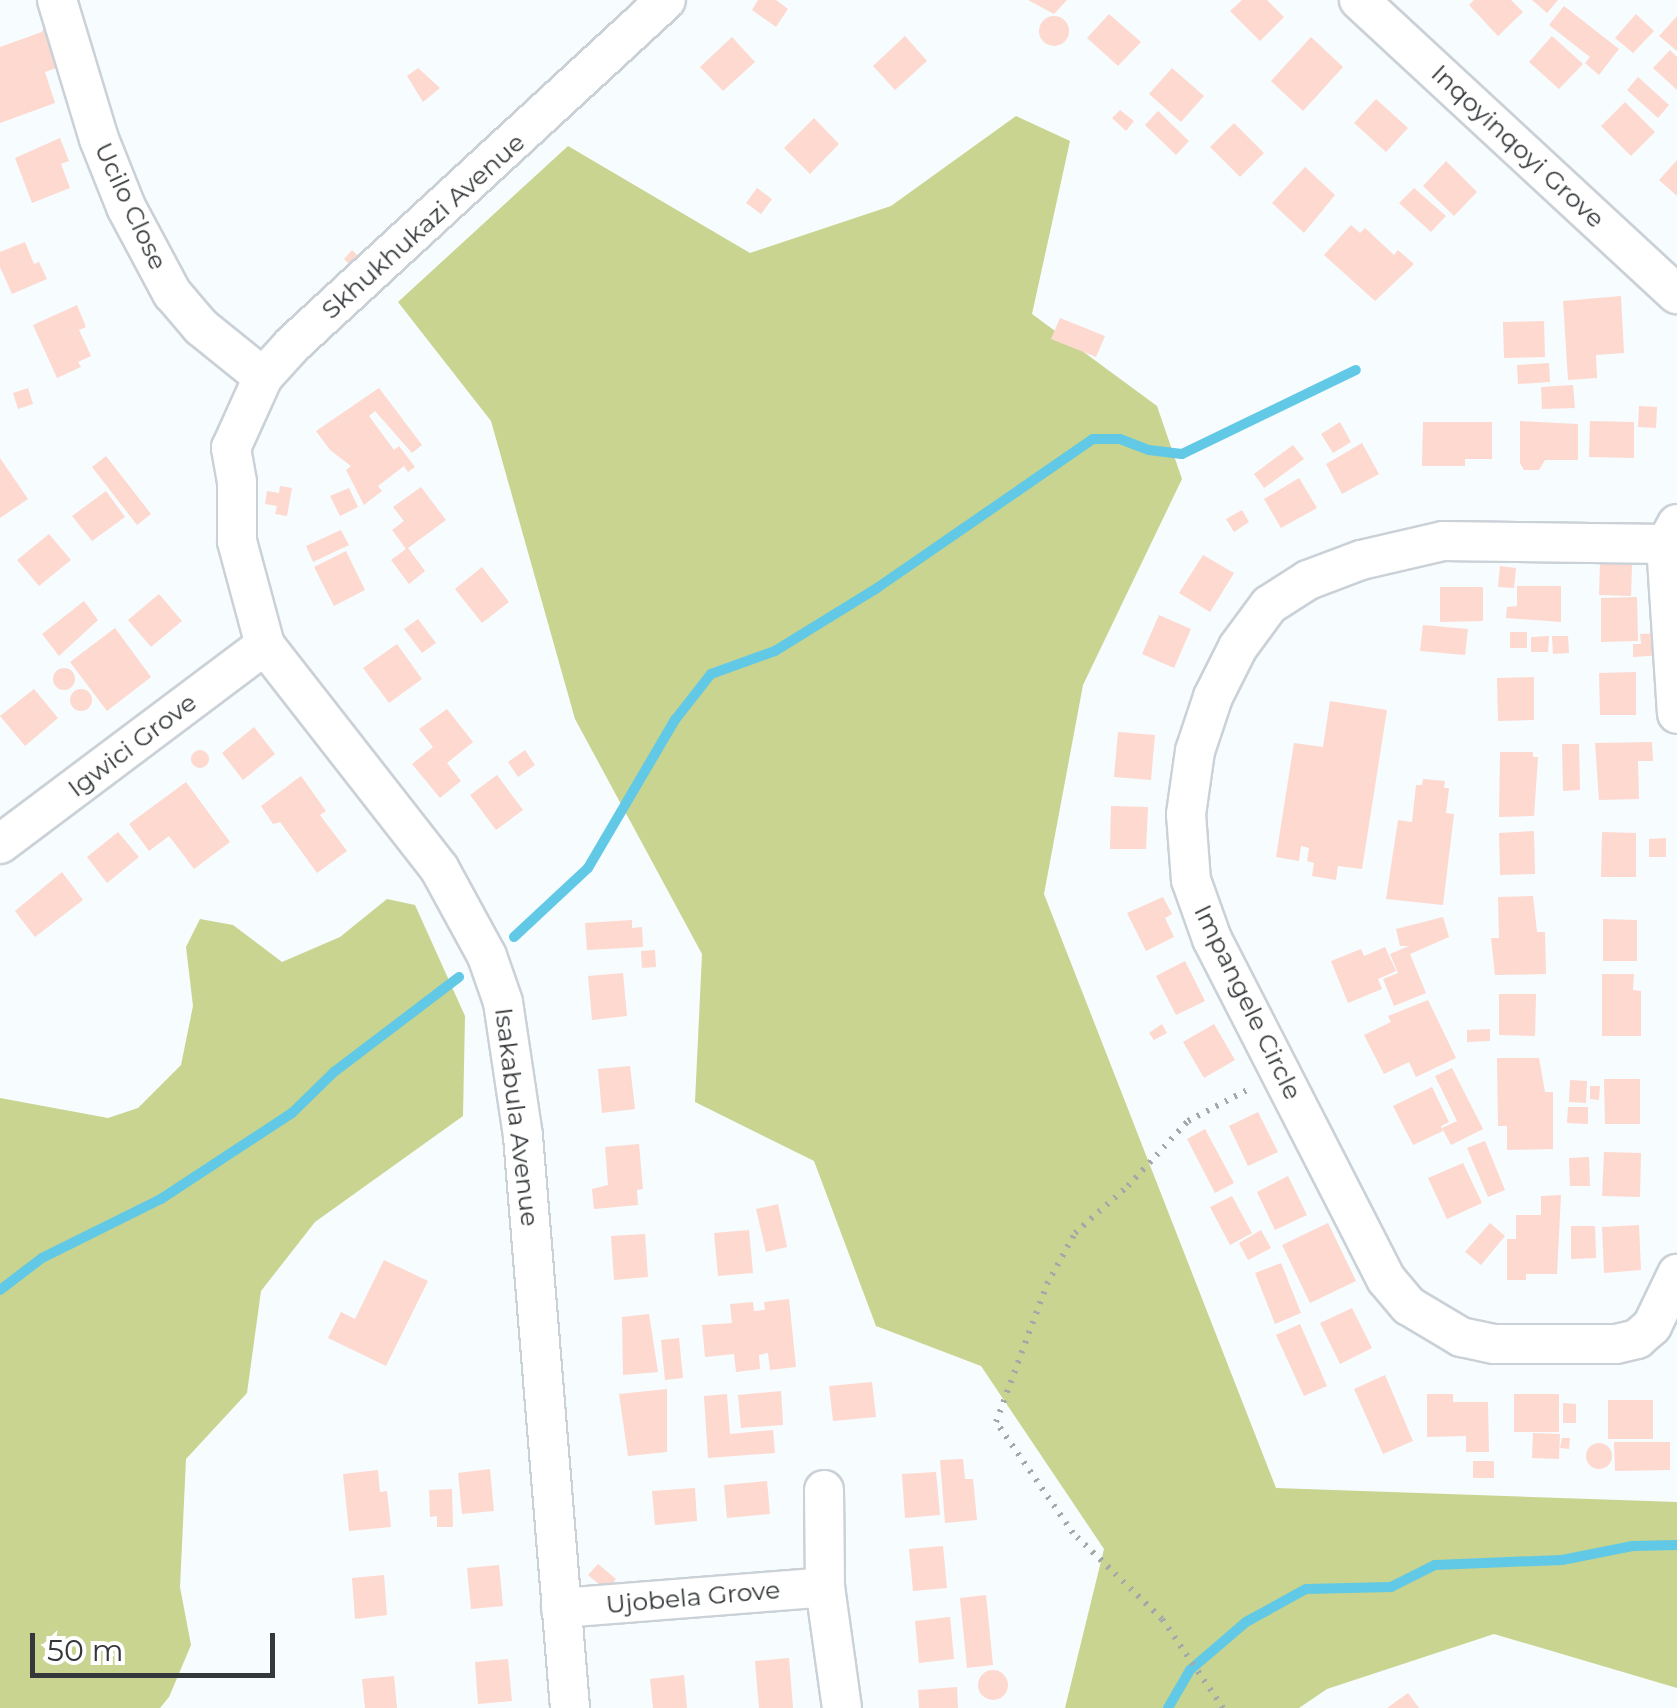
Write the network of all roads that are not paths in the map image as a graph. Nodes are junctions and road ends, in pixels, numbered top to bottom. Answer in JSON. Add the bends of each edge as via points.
{"nodes":[{"id":1,"x":58,"y":0,"type":"edge"},
{"id":2,"x":666,"y":0,"type":"edge"},
{"id":3,"x":1359,"y":0,"type":"edge"},
{"id":4,"x":1677,"y":294,"type":"edge"},
{"id":5,"x":263,"y":377,"type":"junction"},
{"id":6,"x":237,"y":482,"type":"joint"},
{"id":7,"x":1671,"y":534,"type":"edge"},
{"id":8,"x":265,"y":645,"type":"junction"},
{"id":9,"x":1677,"y":714,"type":"edge"},
{"id":10,"x":0,"y":844,"type":"edge"},
{"id":11,"x":1677,"y":1275,"type":"edge"},
{"id":12,"x":824,"y":1490,"type":"dead end"},
{"id":13,"x":825,"y":1587,"type":"junction"},
{"id":14,"x":561,"y":1608,"type":"junction"},
{"id":15,"x":570,"y":1708,"type":"edge"},
{"id":16,"x":842,"y":1708,"type":"edge"}],
"edges":[{"from":1,"to":5,"type":"street","name":"Ucilo Close","via":[[99,140],[163,276],[200,327]]},
{"from":2,"to":5,"type":"street","name":"Skhukhukazi Avenue"},
{"from":3,"to":4,"type":"street","name":"Inqoyinqoyi Grove"},
{"from":5,"to":6,"type":"street","name":"Skhukhukazi Avenue","via":[[231,448]]},
{"from":6,"to":8,"type":"street","name":"Isakabula Avenue","via":[[237,541]]},
{"from":7,"to":9,"type":"street"},
{"from":7,"to":11,"type":"street","name":"Impangele Circle","via":[[1443,541],[1308,580],[1269,605],[1238,647],[1195,751],[1186,814],[1191,880],[1212,939],[1386,1278],[1410,1306],[1461,1337],[1494,1344],[1629,1342],[1652,1326]]},
{"from":8,"to":10,"type":"street","name":"Igwici Grove"},
{"from":8,"to":14,"type":"street","name":"Isakabula Avenue","via":[[439,868],[503,1002],[524,1136]]},
{"from":12,"to":13,"type":"street"},
{"from":13,"to":14,"type":"street","name":"Ujobela Grove"},
{"from":13,"to":16,"type":"street"},
{"from":14,"to":15,"type":"street","name":"Isakabula Avenue"}]}
